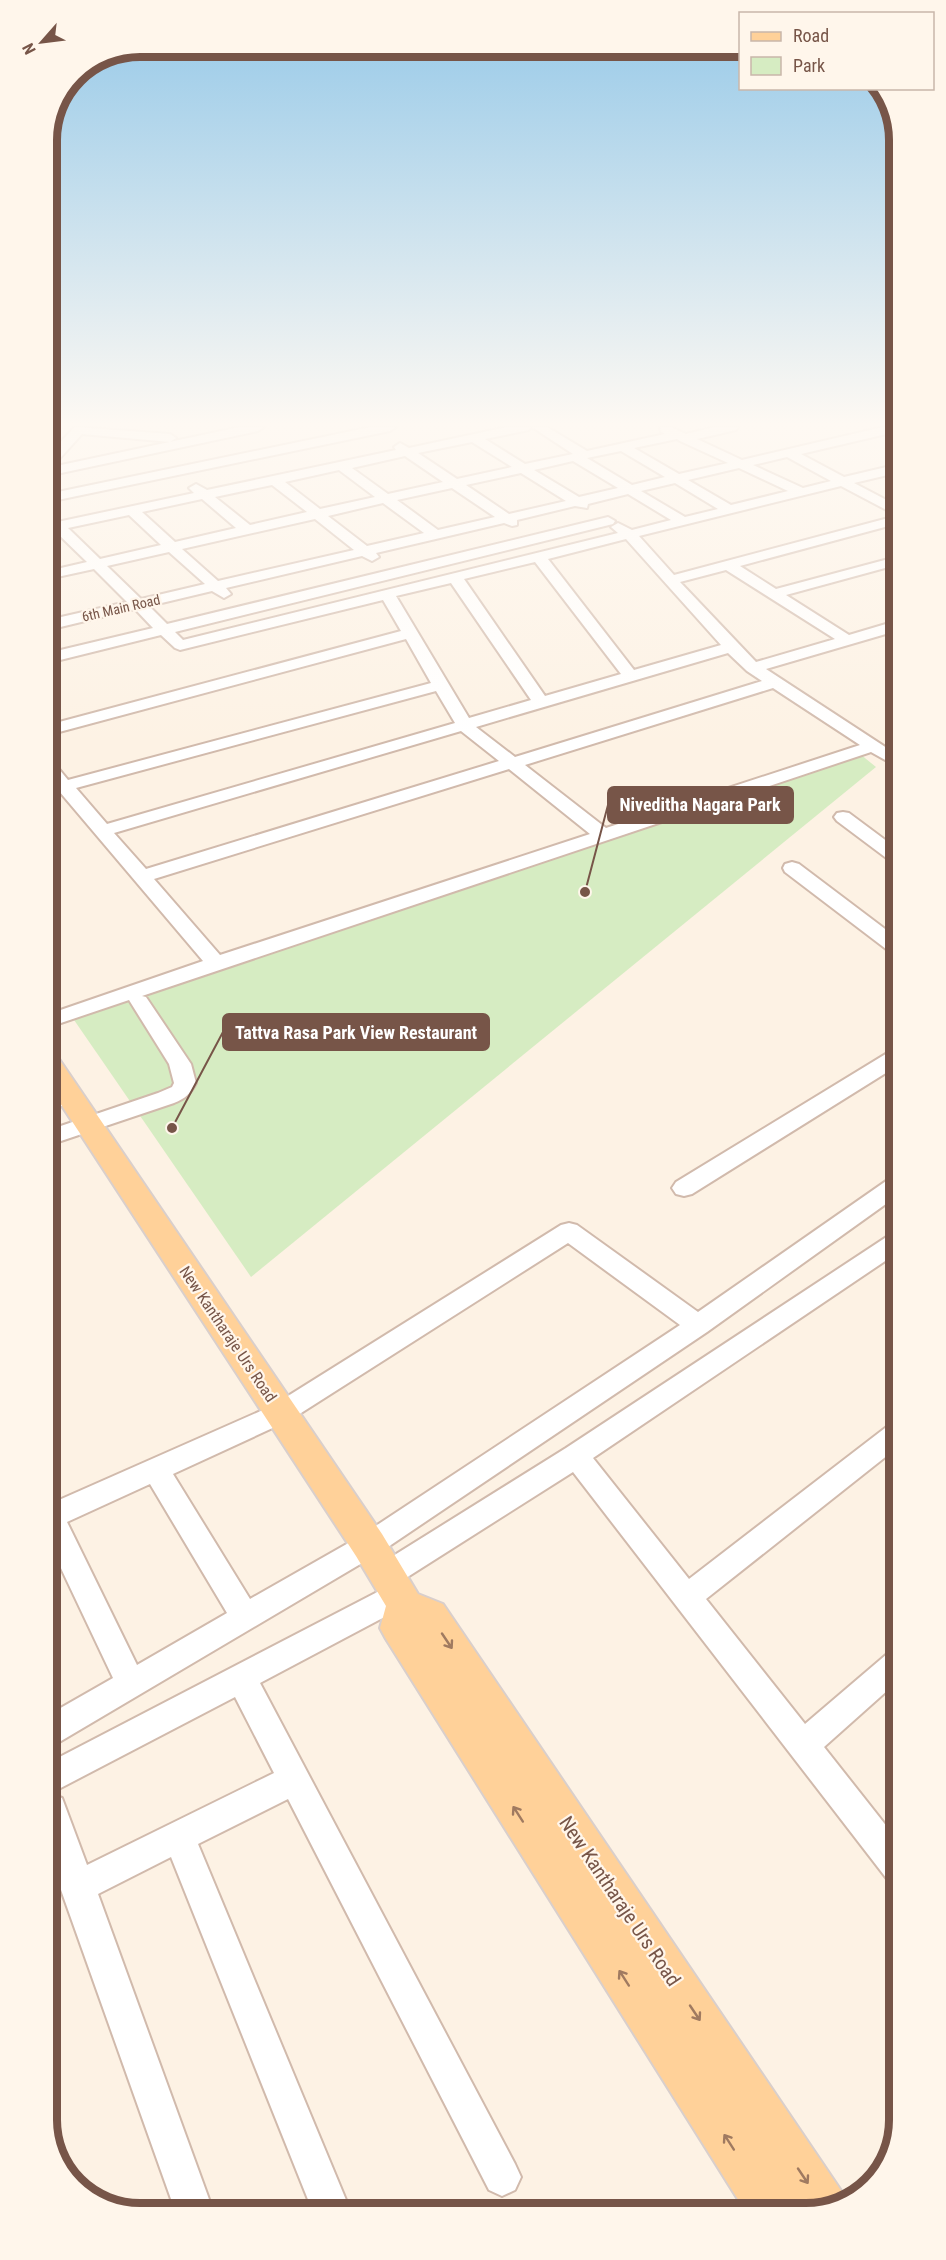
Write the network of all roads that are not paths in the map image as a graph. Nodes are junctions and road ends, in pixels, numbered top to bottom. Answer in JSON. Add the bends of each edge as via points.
{"nodes":[{"id":1,"x":59,"y":532,"type":"edge"},
{"id":2,"x":156,"y":532,"type":"edge"},
{"id":3,"x":231,"y":532,"type":"edge"},
{"id":4,"x":342,"y":532,"type":"edge"},
{"id":5,"x":440,"y":532,"type":"edge"},
{"id":6,"x":526,"y":532,"type":"edge"},
{"id":7,"x":562,"y":532,"type":"edge"},
{"id":8,"x":848,"y":532,"type":"edge"},
{"id":9,"x":628,"y":533,"type":"joint"},
{"id":10,"x":434,"y":534,"type":"joint"},
{"id":11,"x":536,"y":539,"type":"junction"},
{"id":12,"x":171,"y":546,"type":"junction"},
{"id":13,"x":364,"y":550,"type":"junction"},
{"id":14,"x":555,"y":552,"type":"junction"},
{"id":15,"x":538,"y":556,"type":"junction"},
{"id":16,"x":889,"y":563,"type":"edge"},
{"id":17,"x":96,"y":564,"type":"junction"},
{"id":18,"x":727,"y":564,"type":"junction"},
{"id":19,"x":57,"y":572,"type":"edge"},
{"id":20,"x":394,"y":573,"type":"junction"},
{"id":21,"x":455,"y":577,"type":"junction"},
{"id":22,"x":670,"y":580,"type":"junction"},
{"id":23,"x":215,"y":585,"type":"junction"},
{"id":24,"x":411,"y":588,"type":"junction"},
{"id":25,"x":387,"y":594,"type":"junction"},
{"id":26,"x":774,"y":594,"type":"junction"},
{"id":27,"x":138,"y":604,"type":"junction"},
{"id":28,"x":241,"y":610,"type":"junction"},
{"id":29,"x":57,"y":619,"type":"edge"},
{"id":30,"x":258,"y":626,"type":"junction"},
{"id":31,"x":889,"y":628,"type":"edge"},
{"id":32,"x":164,"y":630,"type":"junction"},
{"id":33,"x":411,"y":633,"type":"junction"},
{"id":34,"x":847,"y":640,"type":"junction"},
{"id":35,"x":731,"y":647,"type":"junction"},
{"id":36,"x":57,"y":656,"type":"edge"},
{"id":37,"x":753,"y":668,"type":"junction"},
{"id":38,"x":631,"y":677,"type":"junction"},
{"id":39,"x":776,"y":682,"type":"junction"},
{"id":40,"x":441,"y":686,"type":"junction"},
{"id":41,"x":542,"y":704,"type":"junction"},
{"id":42,"x":465,"y":726,"type":"junction"},
{"id":43,"x":57,"y":728,"type":"edge"},
{"id":44,"x":874,"y":746,"type":"junction"},
{"id":45,"x":889,"y":756,"type":"edge"},
{"id":46,"x":511,"y":765,"type":"junction"},
{"id":47,"x":57,"y":778,"type":"edge"},
{"id":48,"x":64,"y":786,"type":"junction"},
{"id":49,"x":843,"y":818,"type":"dead end"},
{"id":50,"x":102,"y":831,"type":"junction"},
{"id":51,"x":603,"y":835,"type":"junction"},
{"id":52,"x":889,"y":851,"type":"edge"},
{"id":53,"x":792,"y":868,"type":"dead end"},
{"id":54,"x":140,"y":877,"type":"junction"},
{"id":55,"x":889,"y":942,"type":"edge"},
{"id":56,"x":216,"y":963,"type":"junction"},
{"id":57,"x":139,"y":1001,"type":"dead end"},
{"id":58,"x":57,"y":1018,"type":"edge"},
{"id":59,"x":889,"y":1062,"type":"edge"},
{"id":60,"x":59,"y":1100,"type":"edge"},
{"id":61,"x":89,"y":1126,"type":"junction"},
{"id":62,"x":57,"y":1136,"type":"edge"},
{"id":63,"x":684,"y":1188,"type":"dead end"},
{"id":64,"x":889,"y":1191,"type":"edge"},
{"id":65,"x":889,"y":1247,"type":"edge"},
{"id":66,"x":698,"y":1325,"type":"junction"},
{"id":67,"x":281,"y":1413,"type":"junction"},
{"id":68,"x":889,"y":1439,"type":"edge"},
{"id":69,"x":576,"y":1456,"type":"junction"},
{"id":70,"x":155,"y":1468,"type":"junction"},
{"id":71,"x":57,"y":1513,"type":"edge"},
{"id":72,"x":57,"y":1531,"type":"edge"},
{"id":73,"x":390,"y":1580,"type":"junction"},
{"id":74,"x":686,"y":1598,"type":"junction"},
{"id":75,"x":245,"y":1617,"type":"junction"},
{"id":76,"x":889,"y":1671,"type":"edge"},
{"id":77,"x":241,"y":1678,"type":"junction"},
{"id":78,"x":131,"y":1684,"type":"junction"},
{"id":79,"x":57,"y":1727,"type":"edge"},
{"id":80,"x":804,"y":1745,"type":"junction"},
{"id":81,"x":57,"y":1775,"type":"edge"},
{"id":82,"x":293,"y":1780,"type":"junction"},
{"id":83,"x":57,"y":1827,"type":"edge"},
{"id":84,"x":179,"y":1836,"type":"junction"},
{"id":85,"x":889,"y":1855,"type":"edge"},
{"id":86,"x":77,"y":1887,"type":"junction"},
{"id":87,"x":502,"y":2177,"type":"dead end"},
{"id":88,"x":820,"y":2201,"type":"edge"},
{"id":89,"x":191,"y":2203,"type":"edge"},
{"id":90,"x":328,"y":2203,"type":"edge"},
{"id":91,"x":768,"y":2203,"type":"edge"}],
"edges":[{"from":1,"to":17,"type":"street"},
{"from":2,"to":12,"type":"street"},
{"from":3,"to":12,"type":"street"},
{"from":4,"to":13,"type":"street"},
{"from":5,"to":10,"type":"street","name":"6th Main Road"},
{"from":6,"to":11,"type":"street"},
{"from":7,"to":11,"type":"street"},
{"from":8,"to":18,"type":"street"},
{"from":9,"to":14,"type":"street"},
{"from":9,"to":22,"type":"street"},
{"from":10,"to":13,"type":"street","name":"6th Main Road"},
{"from":11,"to":14,"type":"street"},
{"from":11,"to":20,"type":"street"},
{"from":12,"to":17,"type":"street"},
{"from":12,"to":23,"type":"street"},
{"from":13,"to":20,"type":"street"},
{"from":13,"to":23,"type":"street","name":"6th Main Road"},
{"from":14,"to":15,"type":"street"},
{"from":15,"to":21,"type":"street"},
{"from":15,"to":38,"type":"street"},
{"from":16,"to":26,"type":"street"},
{"from":17,"to":19,"type":"street"},
{"from":17,"to":27,"type":"street"},
{"from":18,"to":22,"type":"street"},
{"from":18,"to":26,"type":"street"},
{"from":20,"to":24,"type":"street"},
{"from":20,"to":28,"type":"street"},
{"from":21,"to":24,"type":"street"},
{"from":21,"to":41,"type":"street"},
{"from":22,"to":35,"type":"street"},
{"from":23,"to":27,"type":"street","name":"6th Main Road"},
{"from":23,"to":28,"type":"street"},
{"from":24,"to":25,"type":"street"},
{"from":25,"to":30,"type":"street"},
{"from":25,"to":33,"type":"street"},
{"from":26,"to":34,"type":"street"},
{"from":27,"to":29,"type":"street","name":"6th Main Road"},
{"from":27,"to":32,"type":"street"},
{"from":28,"to":30,"type":"street"},
{"from":28,"to":32,"type":"street"},
{"from":30,"to":32,"type":"street","via":[[180,645]]},
{"from":31,"to":34,"type":"street"},
{"from":32,"to":36,"type":"street"},
{"from":33,"to":40,"type":"street"},
{"from":33,"to":43,"type":"street"},
{"from":34,"to":37,"type":"street"},
{"from":35,"to":37,"type":"street"},
{"from":35,"to":38,"type":"street"},
{"from":37,"to":39,"type":"street"},
{"from":38,"to":41,"type":"street"},
{"from":39,"to":44,"type":"street"},
{"from":39,"to":46,"type":"street"},
{"from":40,"to":42,"type":"street"},
{"from":40,"to":48,"type":"street"},
{"from":41,"to":42,"type":"street"},
{"from":42,"to":46,"type":"street"},
{"from":42,"to":50,"type":"street"},
{"from":44,"to":45,"type":"street"},
{"from":44,"to":51,"type":"street"},
{"from":46,"to":51,"type":"street"},
{"from":46,"to":54,"type":"street"},
{"from":47,"to":48,"type":"street"},
{"from":48,"to":50,"type":"street"},
{"from":49,"to":52,"type":"street"},
{"from":50,"to":54,"type":"street"},
{"from":51,"to":56,"type":"street"},
{"from":53,"to":55,"type":"street"},
{"from":54,"to":56,"type":"street"},
{"from":56,"to":58,"type":"street"},
{"from":57,"to":61,"type":"street","via":[[180,1065],[185,1083],[180,1092]]},
{"from":59,"to":63,"type":"street"},
{"from":60,"to":61,"type":"main road","name":"New Kantharaje Urs Road"},
{"from":61,"to":62,"type":"street"},
{"from":61,"to":67,"type":"main road","name":"New Kantharaje Urs Road"},
{"from":64,"to":66,"type":"street"},
{"from":65,"to":69,"type":"street"},
{"from":66,"to":67,"type":"street","via":[[569,1231]]},
{"from":66,"to":73,"type":"street"},
{"from":67,"to":70,"type":"street"},
{"from":67,"to":73,"type":"main road","name":"New Kantharaje Urs Road"},
{"from":68,"to":74,"type":"street"},
{"from":69,"to":73,"type":"street"},
{"from":69,"to":74,"type":"street"},
{"from":70,"to":71,"type":"street"},
{"from":70,"to":75,"type":"street"},
{"from":72,"to":78,"type":"street"},
{"from":73,"to":75,"type":"street"},
{"from":73,"to":77,"type":"street"},
{"from":73,"to":88,"type":"main road","name":"New Kantharaje Urs Road","one_way":true,"via":[[430,1615]]},
{"from":91,"to":73,"type":"main road","name":"New Kantharaje Urs Road","one_way":true,"via":[[399,1628]]},
{"from":74,"to":80,"type":"street"},
{"from":75,"to":78,"type":"street"},
{"from":76,"to":80,"type":"street"},
{"from":77,"to":81,"type":"street"},
{"from":77,"to":82,"type":"street"},
{"from":78,"to":79,"type":"street"},
{"from":80,"to":85,"type":"street"},
{"from":82,"to":84,"type":"street"},
{"from":82,"to":87,"type":"street"},
{"from":83,"to":86,"type":"street"},
{"from":84,"to":86,"type":"street"},
{"from":84,"to":90,"type":"street"},
{"from":86,"to":89,"type":"street"}]}
